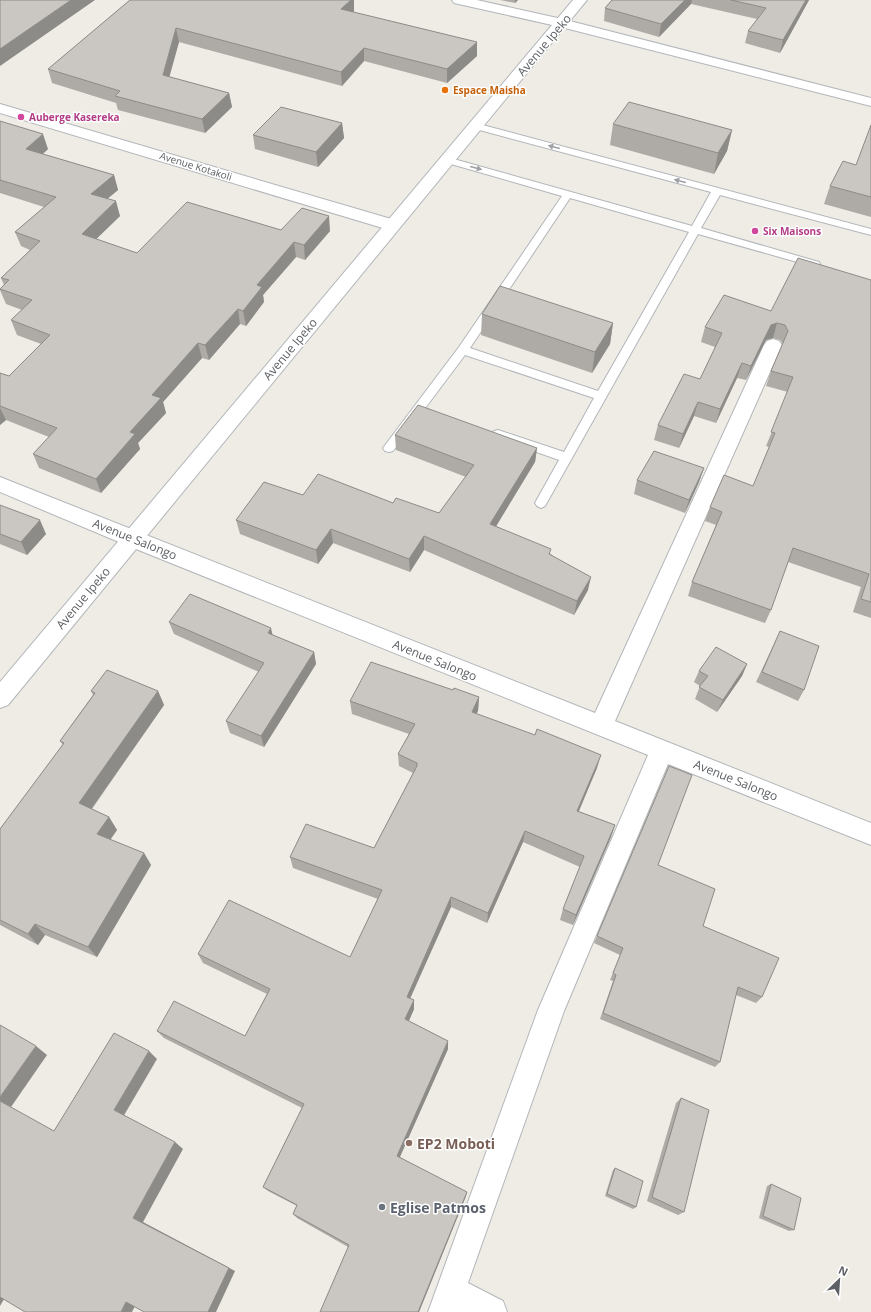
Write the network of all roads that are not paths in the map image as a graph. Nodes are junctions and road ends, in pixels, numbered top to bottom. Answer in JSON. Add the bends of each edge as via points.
{"nodes":[{"id":1,"x":460,"y":0,"type":"edge"},
{"id":2,"x":580,"y":0,"type":"edge"},
{"id":3,"x":562,"y":23,"type":"junction"},
{"id":4,"x":871,"y":102,"type":"edge"},
{"id":5,"x":0,"y":108,"type":"edge"},
{"id":6,"x":475,"y":126,"type":"junction"},
{"id":7,"x":447,"y":160,"type":"junction"},
{"id":8,"x":717,"y":191,"type":"junction"},
{"id":9,"x":568,"y":194,"type":"junction"},
{"id":10,"x":392,"y":225,"type":"junction"},
{"id":11,"x":696,"y":230,"type":"junction"},
{"id":12,"x":871,"y":232,"type":"edge"},
{"id":13,"x":825,"y":267,"type":"edge"},
{"id":14,"x":773,"y":345,"type":"dead end"},
{"id":15,"x":463,"y":350,"type":"junction"},
{"id":16,"x":601,"y":396,"type":"junction"},
{"id":17,"x":420,"y":407,"type":"junction"},
{"id":18,"x":435,"y":412,"type":"edge"},
{"id":19,"x":486,"y":430,"type":"edge"},
{"id":20,"x":389,"y":448,"type":"dead end"},
{"id":21,"x":567,"y":458,"type":"junction"},
{"id":22,"x":0,"y":484,"type":"edge"},
{"id":23,"x":541,"y":503,"type":"dead end"},
{"id":24,"x":133,"y":539,"type":"junction"},
{"id":25,"x":0,"y":698,"type":"edge"},
{"id":26,"x":601,"y":726,"type":"junction"},
{"id":27,"x":662,"y":750,"type":"junction"},
{"id":28,"x":871,"y":834,"type":"edge"},
{"id":29,"x":446,"y":1301,"type":"edge"},
{"id":30,"x":492,"y":1312,"type":"edge"}],
"edges":[{"from":1,"to":3,"type":"street"},
{"from":2,"to":3,"type":"street","name":"Avenue Ipeko"},
{"from":3,"to":4,"type":"street"},
{"from":3,"to":6,"type":"street","name":"Avenue Ipeko"},
{"from":5,"to":10,"type":"street","name":"Avenue Kotakoli"},
{"from":6,"to":7,"type":"street","name":"Avenue Ipeko"},
{"from":8,"to":6,"type":"lane","one_way":true},
{"from":7,"to":9,"type":"lane","one_way":true},
{"from":7,"to":10,"type":"street","name":"Avenue Ipeko"},
{"from":8,"to":11,"type":"lane"},
{"from":8,"to":12,"type":"lane"},
{"from":9,"to":11,"type":"lane"},
{"from":9,"to":15,"type":"lane"},
{"from":10,"to":24,"type":"street","name":"Avenue Ipeko"},
{"from":11,"to":13,"type":"lane"},
{"from":11,"to":16,"type":"lane"},
{"from":14,"to":26,"type":"street"},
{"from":15,"to":16,"type":"lane"},
{"from":15,"to":17,"type":"lane"},
{"from":16,"to":21,"type":"lane"},
{"from":17,"to":18,"type":"lane"},
{"from":17,"to":20,"type":"lane"},
{"from":19,"to":21,"type":"lane"},
{"from":21,"to":23,"type":"lane"},
{"from":22,"to":24,"type":"street","name":"Avenue Salongo"},
{"from":24,"to":25,"type":"street","name":"Avenue Ipeko"},
{"from":24,"to":26,"type":"street","name":"Avenue Salongo"},
{"from":26,"to":27,"type":"street","name":"Avenue Salongo"},
{"from":27,"to":28,"type":"street","name":"Avenue Salongo"},
{"from":27,"to":29,"type":"street","via":[[551,1010]]},
{"from":29,"to":30,"type":"street"}]}
